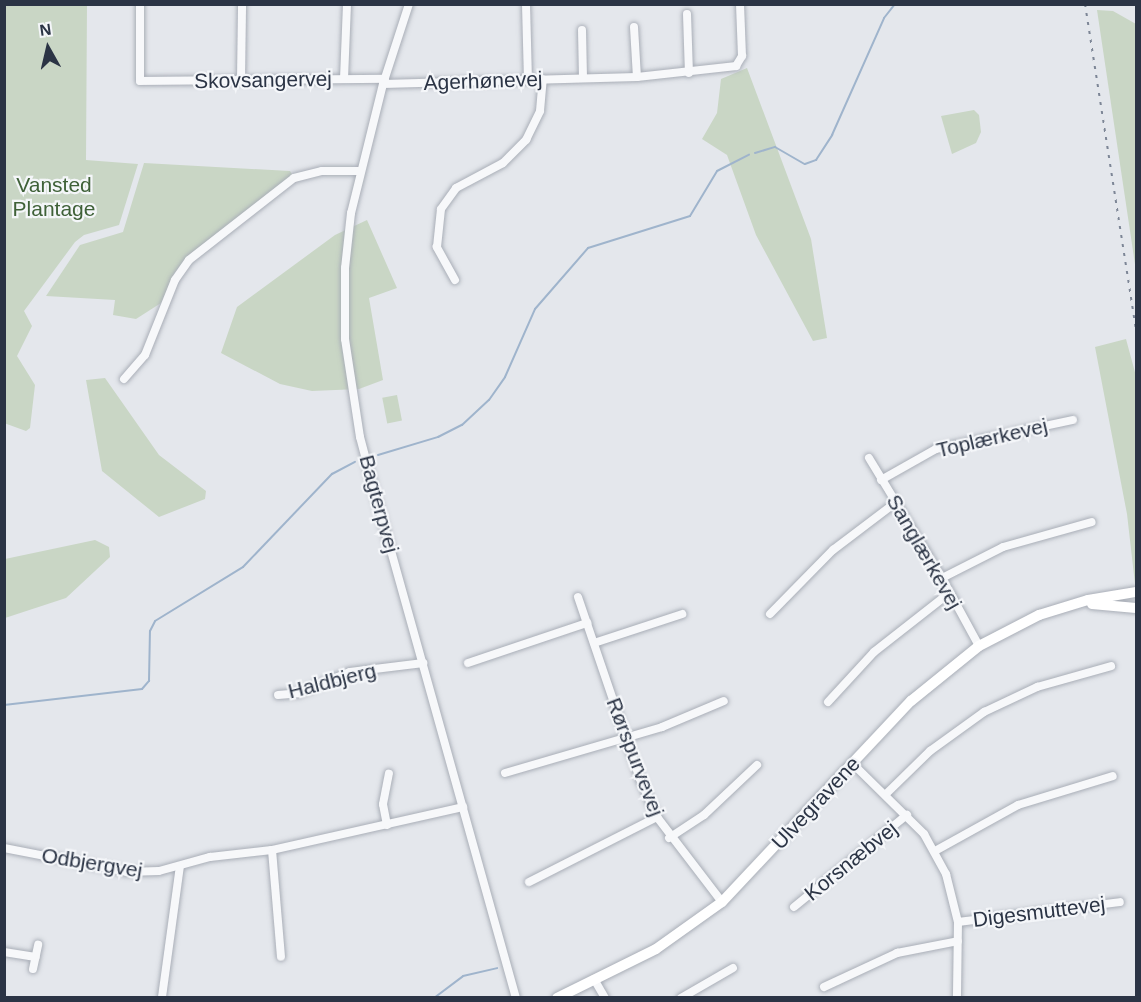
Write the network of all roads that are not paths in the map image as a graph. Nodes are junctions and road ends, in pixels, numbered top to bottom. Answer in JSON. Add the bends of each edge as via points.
{"nodes":[{"id":1,"x":140,"y":4,"type":"edge"},
{"id":2,"x":242,"y":4,"type":"edge"},
{"id":3,"x":347,"y":4,"type":"edge"},
{"id":4,"x":409,"y":4,"type":"edge"},
{"id":5,"x":526,"y":4,"type":"edge"},
{"id":6,"x":740,"y":4,"type":"edge"},
{"id":7,"x":687,"y":14,"type":"dead end"},
{"id":8,"x":634,"y":27,"type":"dead end"},
{"id":9,"x":582,"y":30,"type":"dead end"},
{"id":10,"x":689,"y":73,"type":"junction"},
{"id":11,"x":637,"y":77,"type":"junction"},
{"id":12,"x":583,"y":78,"type":"junction"},
{"id":13,"x":344,"y":79,"type":"junction"},
{"id":14,"x":543,"y":79,"type":"junction"},
{"id":15,"x":241,"y":80,"type":"junction"},
{"id":16,"x":528,"y":80,"type":"junction"},
{"id":17,"x":384,"y":81,"type":"junction"},
{"id":18,"x":359,"y":171,"type":"junction"},
{"id":19,"x":455,"y":280,"type":"dead end"},
{"id":20,"x":124,"y":379,"type":"dead end"},
{"id":21,"x":1073,"y":420,"type":"dead end"},
{"id":22,"x":869,"y":458,"type":"dead end"},
{"id":23,"x":881,"y":480,"type":"junction"},
{"id":24,"x":895,"y":504,"type":"junction"},
{"id":25,"x":1092,"y":522,"type":"dead end"},
{"id":26,"x":942,"y":578,"type":"junction"},
{"id":27,"x":1137,"y":592,"type":"edge"},
{"id":28,"x":948,"y":594,"type":"junction"},
{"id":29,"x":578,"y":597,"type":"dead end"},
{"id":30,"x":1071,"y":605,"type":"junction"},
{"id":31,"x":1137,"y":608,"type":"edge"},
{"id":32,"x":682,"y":614,"type":"dead end"},
{"id":33,"x":770,"y":614,"type":"dead end"},
{"id":34,"x":587,"y":623,"type":"junction"},
{"id":35,"x":594,"y":643,"type":"junction"},
{"id":36,"x":979,"y":646,"type":"junction"},
{"id":37,"x":423,"y":663,"type":"junction"},
{"id":38,"x":468,"y":663,"type":"dead end"},
{"id":39,"x":1111,"y":666,"type":"dead end"},
{"id":40,"x":278,"y":695,"type":"dead end"},
{"id":41,"x":724,"y":701,"type":"dead end"},
{"id":42,"x":828,"y":702,"type":"dead end"},
{"id":43,"x":626,"y":738,"type":"junction"},
{"id":44,"x":853,"y":764,"type":"junction"},
{"id":45,"x":757,"y":765,"type":"dead end"},
{"id":46,"x":505,"y":773,"type":"dead end"},
{"id":47,"x":389,"y":774,"type":"dead end"},
{"id":48,"x":1113,"y":776,"type":"dead end"},
{"id":49,"x":886,"y":794,"type":"junction"},
{"id":50,"x":463,"y":807,"type":"junction"},
{"id":51,"x":907,"y":815,"type":"junction"},
{"id":52,"x":657,"y":817,"type":"junction"},
{"id":53,"x":387,"y":825,"type":"junction"},
{"id":54,"x":669,"y":838,"type":"junction"},
{"id":55,"x":4,"y":848,"type":"edge"},
{"id":56,"x":272,"y":850,"type":"junction"},
{"id":57,"x":935,"y":851,"type":"junction"},
{"id":58,"x":180,"y":866,"type":"junction"},
{"id":59,"x":529,"y":882,"type":"dead end"},
{"id":60,"x":722,"y":902,"type":"junction"},
{"id":61,"x":1120,"y":902,"type":"dead end"},
{"id":62,"x":794,"y":907,"type":"dead end"},
{"id":63,"x":958,"y":922,"type":"junction"},
{"id":64,"x":958,"y":941,"type":"junction"},
{"id":65,"x":38,"y":945,"type":"dead end"},
{"id":66,"x":4,"y":951,"type":"edge"},
{"id":67,"x":36,"y":957,"type":"junction"},
{"id":68,"x":280,"y":957,"type":"dead end"},
{"id":69,"x":733,"y":968,"type":"dead end"},
{"id":70,"x":33,"y":969,"type":"dead end"},
{"id":71,"x":594,"y":980,"type":"junction"},
{"id":72,"x":824,"y":987,"type":"dead end"},
{"id":73,"x":162,"y":997,"type":"edge"},
{"id":74,"x":516,"y":998,"type":"edge"},
{"id":75,"x":557,"y":998,"type":"edge"},
{"id":76,"x":605,"y":998,"type":"edge"},
{"id":77,"x":681,"y":998,"type":"edge"},
{"id":78,"x":957,"y":998,"type":"edge"}],
"edges":[{"from":1,"to":15,"type":"street","name":"Skovsangervej","via":[[140,81]]},
{"from":2,"to":15,"type":"street"},
{"from":3,"to":13,"type":"street"},
{"from":4,"to":17,"type":"street","name":"Bagterpvej"},
{"from":5,"to":16,"type":"street"},
{"from":6,"to":10,"type":"street","name":"Agerhønevej","via":[[740,63]]},
{"from":7,"to":10,"type":"street"},
{"from":8,"to":11,"type":"street"},
{"from":9,"to":12,"type":"street"},
{"from":10,"to":11,"type":"street","name":"Agerhønevej"},
{"from":11,"to":12,"type":"street","name":"Agerhønevej"},
{"from":12,"to":14,"type":"street","name":"Agerhønevej"},
{"from":13,"to":15,"type":"street","name":"Skovsangervej"},
{"from":13,"to":17,"type":"street","name":"Skovsangervej"},
{"from":14,"to":16,"type":"street","name":"Agerhønevej"},
{"from":14,"to":19,"type":"street","via":[[540,111],[526,140],[503,163],[456,188],[441,209],[437,247]]},
{"from":16,"to":17,"type":"street","name":"Agerhønevej"},
{"from":17,"to":18,"type":"street","name":"Bagterpvej"},
{"from":18,"to":20,"type":"street","via":[[322,171],[294,178],[189,260],[175,280],[145,356]]},
{"from":18,"to":37,"type":"street","name":"Bagterpvej","via":[[345,268],[350,380],[373,487]]},
{"from":21,"to":23,"type":"street","name":"Toplærkevej","via":[[936,449]]},
{"from":22,"to":23,"type":"street","name":"Sanglærkevej"},
{"from":23,"to":24,"type":"street","name":"Sanglærkevej"},
{"from":24,"to":26,"type":"street","name":"Sanglærkevej"},
{"from":24,"to":33,"type":"street","via":[[833,550]]},
{"from":25,"to":26,"type":"street","via":[[1013,544]]},
{"from":26,"to":28,"type":"street","name":"Sanglærkevej"},
{"from":27,"to":30,"type":"street","name":"Ulvegravene"},
{"from":28,"to":36,"type":"street","name":"Sanglærkevej"},
{"from":28,"to":42,"type":"street","via":[[874,652]]},
{"from":29,"to":34,"type":"street","name":"Rørspurvevej"},
{"from":30,"to":31,"type":"street","name":"Ulvegravene"},
{"from":30,"to":36,"type":"street","name":"Ulvegravene","via":[[1039,615]]},
{"from":32,"to":35,"type":"street"},
{"from":34,"to":35,"type":"street","name":"Rørspurvevej"},
{"from":34,"to":38,"type":"street"},
{"from":35,"to":43,"type":"street","name":"Rørspurvevej"},
{"from":36,"to":44,"type":"street","name":"Ulvegravene","via":[[911,701]]},
{"from":37,"to":40,"type":"street","name":"Haldbjerg","via":[[350,672],[299,693]]},
{"from":37,"to":50,"type":"street","name":"Bagterpvej"},
{"from":39,"to":49,"type":"street","via":[[1037,687],[984,712],[930,751]]},
{"from":41,"to":43,"type":"street"},
{"from":43,"to":46,"type":"street"},
{"from":43,"to":52,"type":"street","name":"Rørspurvevej"},
{"from":44,"to":49,"type":"street"},
{"from":44,"to":60,"type":"street","name":"Ulvegravene"},
{"from":45,"to":54,"type":"street","via":[[704,815]]},
{"from":47,"to":53,"type":"street","via":[[383,804]]},
{"from":48,"to":57,"type":"street","via":[[1018,804]]},
{"from":49,"to":51,"type":"street"},
{"from":50,"to":53,"type":"street","name":"Odbjergvej"},
{"from":50,"to":74,"type":"street","name":"Bagterpvej"},
{"from":51,"to":57,"type":"street"},
{"from":51,"to":62,"type":"street","name":"Korsnæbvej"},
{"from":52,"to":54,"type":"street","name":"Rørspurvevej"},
{"from":52,"to":59,"type":"street"},
{"from":53,"to":56,"type":"street","name":"Odbjergvej"},
{"from":54,"to":60,"type":"street","name":"Rørspurvevej"},
{"from":55,"to":58,"type":"street","name":"Odbjergvej","via":[[127,872]]},
{"from":56,"to":58,"type":"street","name":"Odbjergvej","via":[[210,857]]},
{"from":56,"to":68,"type":"street"},
{"from":57,"to":63,"type":"street","via":[[952,890]]},
{"from":58,"to":73,"type":"street"},
{"from":60,"to":71,"type":"street","name":"Ulvegravene","via":[[656,949]]},
{"from":61,"to":63,"type":"street","name":"Digesmuttevej"},
{"from":63,"to":64,"type":"street"},
{"from":64,"to":72,"type":"street","via":[[897,953]]},
{"from":64,"to":78,"type":"street"},
{"from":65,"to":67,"type":"street"},
{"from":66,"to":67,"type":"street"},
{"from":67,"to":70,"type":"street"},
{"from":69,"to":77,"type":"street"},
{"from":71,"to":75,"type":"street","name":"Ulvegravene"},
{"from":71,"to":76,"type":"street"}]}
